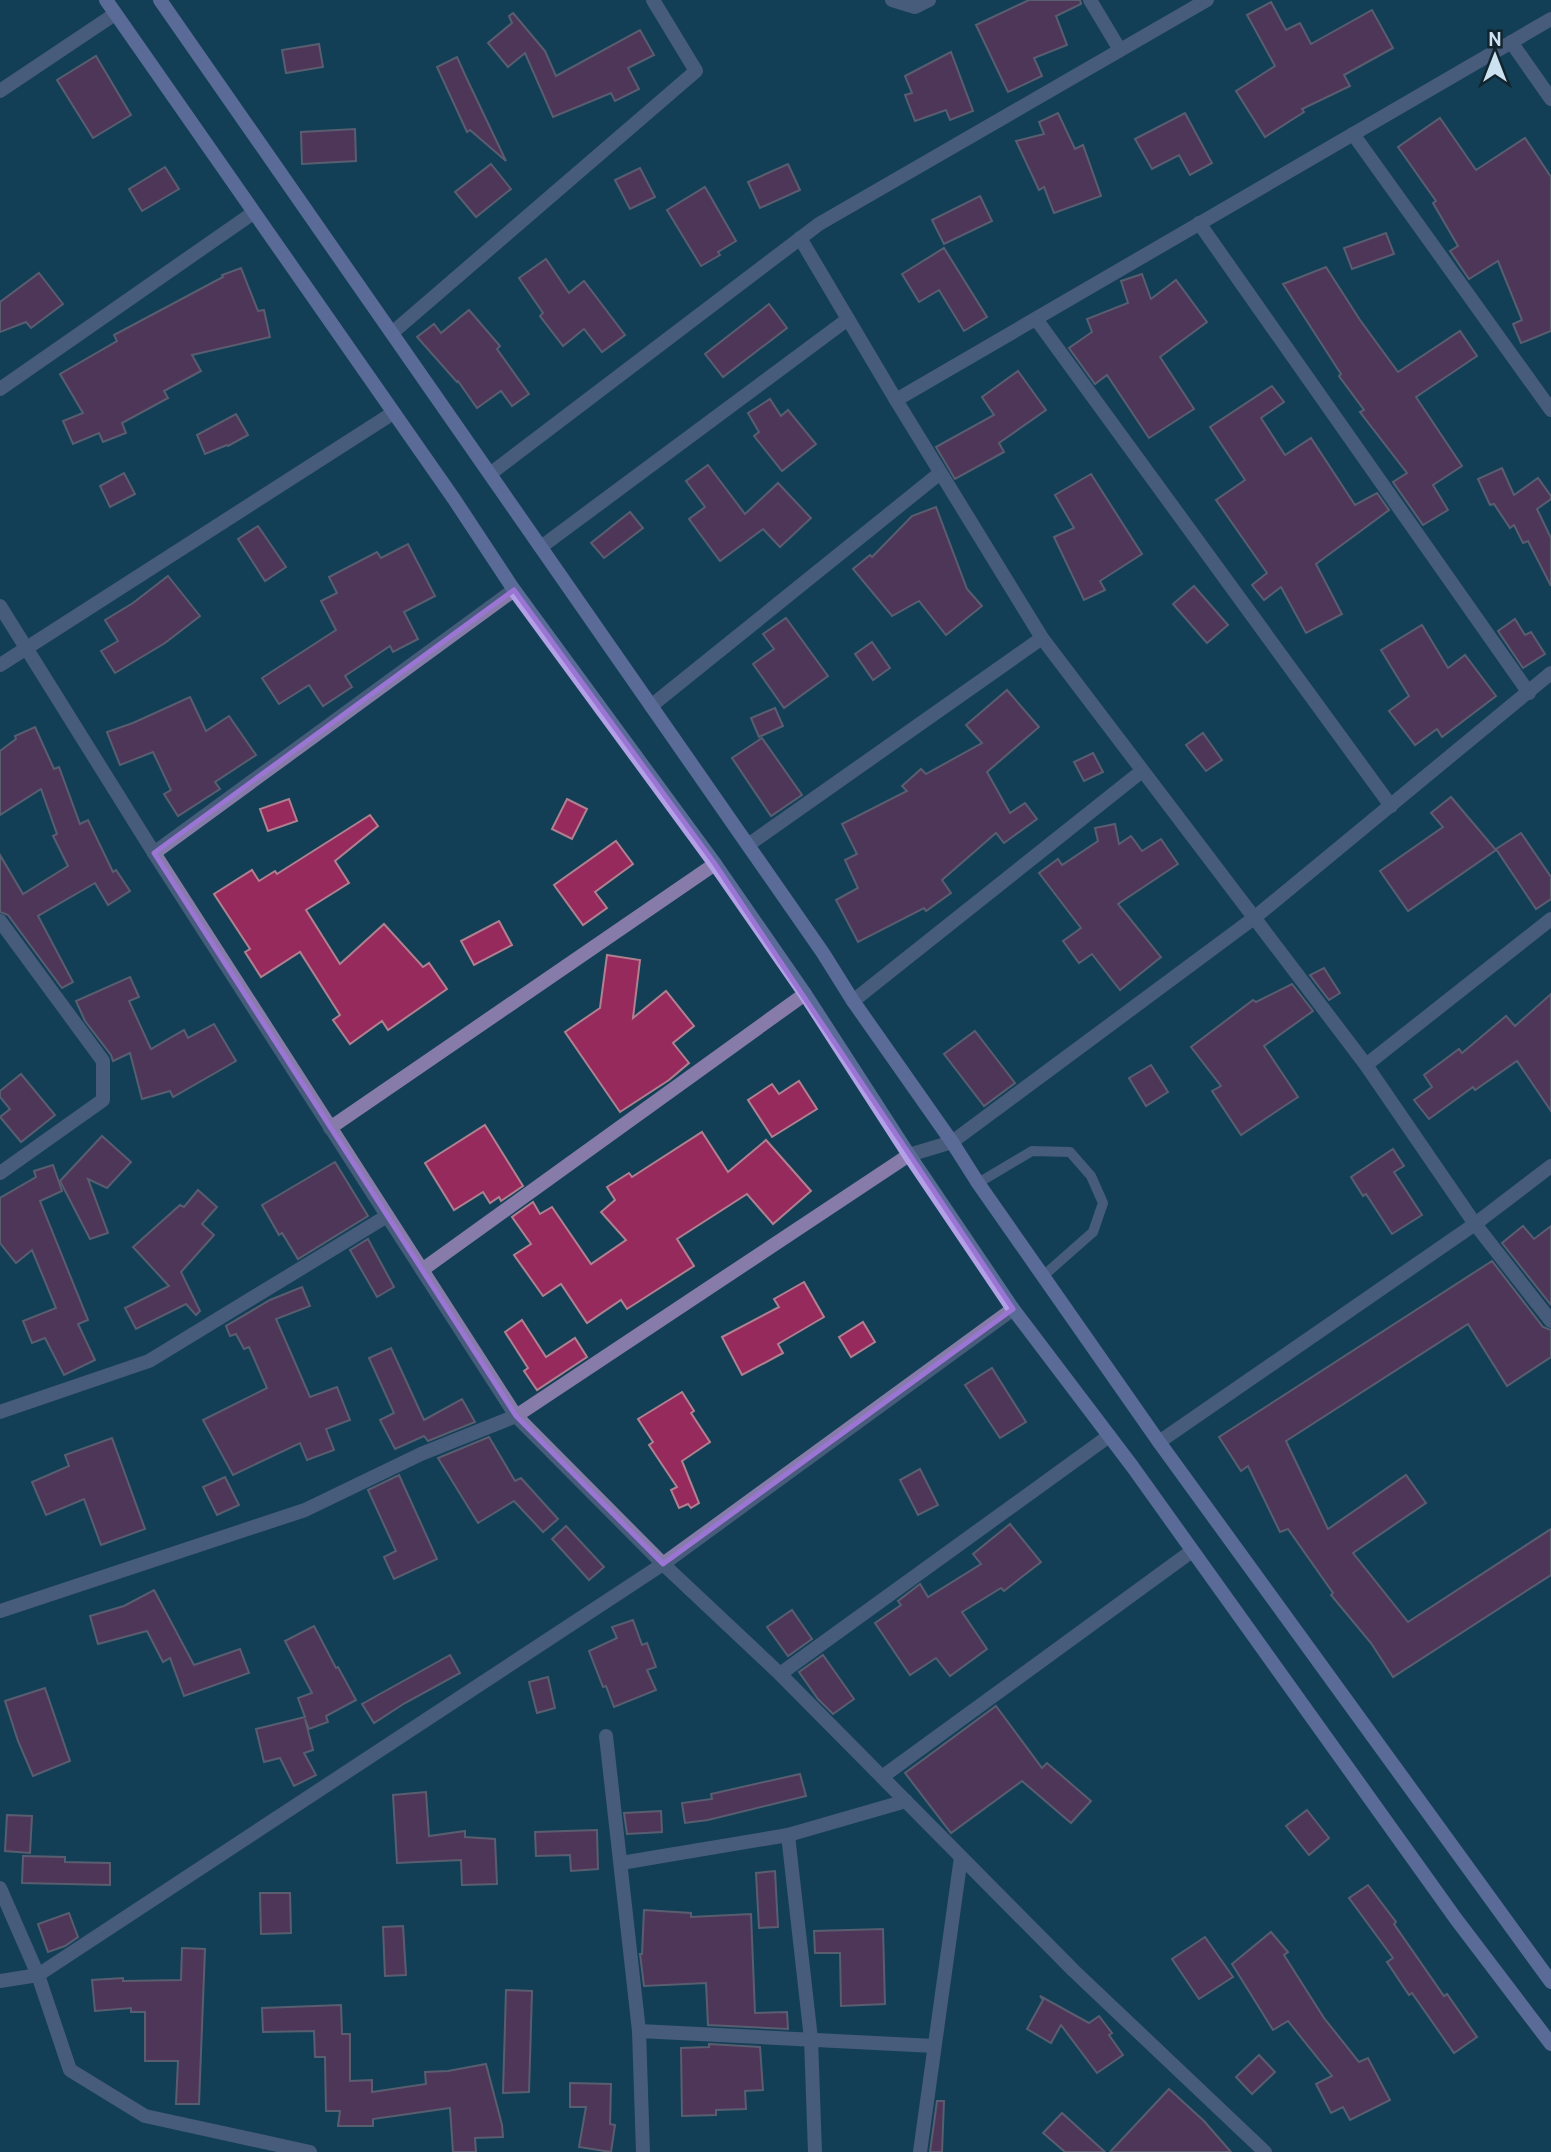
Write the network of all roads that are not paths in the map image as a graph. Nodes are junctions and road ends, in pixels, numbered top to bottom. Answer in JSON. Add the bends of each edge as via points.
{"nodes":[{"id":1,"x":106,"y":0,"type":"edge"},
{"id":2,"x":160,"y":0,"type":"edge"},
{"id":3,"x":653,"y":0,"type":"edge"},
{"id":4,"x":892,"y":0,"type":"edge"},
{"id":5,"x":929,"y":0,"type":"edge"},
{"id":6,"x":1090,"y":0,"type":"edge"},
{"id":7,"x":1207,"y":0,"type":"edge"},
{"id":8,"x":115,"y":13,"type":"junction"},
{"id":9,"x":1551,"y":19,"type":"edge"},
{"id":10,"x":1511,"y":42,"type":"junction"},
{"id":11,"x":1120,"y":50,"type":"junction"},
{"id":12,"x":0,"y":91,"type":"edge"},
{"id":13,"x":1551,"y":99,"type":"edge"},
{"id":14,"x":1353,"y":134,"type":"junction"},
{"id":15,"x":253,"y":214,"type":"junction"},
{"id":16,"x":1199,"y":223,"type":"junction"},
{"id":17,"x":800,"y":238,"type":"junction"},
{"id":18,"x":848,"y":319,"type":"junction"},
{"id":19,"x":1036,"y":319,"type":"junction"},
{"id":20,"x":392,"y":333,"type":"junction"},
{"id":21,"x":0,"y":389,"type":"edge"},
{"id":22,"x":896,"y":400,"type":"junction"},
{"id":23,"x":1551,"y":411,"type":"edge"},
{"id":24,"x":393,"y":412,"type":"junction"},
{"id":25,"x":940,"y":473,"type":"junction"},
{"id":26,"x":490,"y":474,"type":"junction"},
{"id":27,"x":541,"y":547,"type":"junction"},
{"id":28,"x":514,"y":590,"type":"junction"},
{"id":29,"x":0,"y":606,"type":"edge"},
{"id":30,"x":1042,"y":638,"type":"junction"},
{"id":31,"x":27,"y":649,"type":"junction"},
{"id":32,"x":0,"y":665,"type":"edge"},
{"id":33,"x":1551,"y":673,"type":"edge"},
{"id":34,"x":1529,"y":693,"type":"junction"},
{"id":35,"x":651,"y":706,"type":"junction"},
{"id":36,"x":1142,"y":771,"type":"junction"},
{"id":37,"x":1391,"y":806,"type":"junction"},
{"id":38,"x":748,"y":845,"type":"junction"},
{"id":39,"x":153,"y":853,"type":"junction"},
{"id":40,"x":715,"y":863,"type":"junction"},
{"id":41,"x":1254,"y":918,"type":"junction"},
{"id":42,"x":1551,"y":919,"type":"edge"},
{"id":43,"x":0,"y":921,"type":"edge"},
{"id":44,"x":805,"y":993,"type":"junction"},
{"id":45,"x":853,"y":1001,"type":"junction"},
{"id":46,"x":1366,"y":1065,"type":"junction"},
{"id":47,"x":330,"y":1128,"type":"junction"},
{"id":48,"x":952,"y":1142,"type":"junction"},
{"id":49,"x":909,"y":1155,"type":"junction"},
{"id":50,"x":1551,"y":1166,"type":"edge"},
{"id":51,"x":0,"y":1173,"type":"edge"},
{"id":52,"x":978,"y":1183,"type":"junction"},
{"id":53,"x":387,"y":1216,"type":"junction"},
{"id":54,"x":1475,"y":1223,"type":"junction"},
{"id":55,"x":422,"y":1270,"type":"junction"},
{"id":56,"x":1042,"y":1277,"type":"junction"},
{"id":57,"x":1013,"y":1309,"type":"junction"},
{"id":58,"x":1549,"y":1313,"type":"edge"},
{"id":59,"x":0,"y":1412,"type":"edge"},
{"id":60,"x":516,"y":1416,"type":"junction"},
{"id":61,"x":1109,"y":1436,"type":"junction"},
{"id":62,"x":1159,"y":1442,"type":"junction"},
{"id":63,"x":1192,"y":1551,"type":"junction"},
{"id":64,"x":663,"y":1564,"type":"junction"},
{"id":65,"x":0,"y":1611,"type":"edge"},
{"id":66,"x":780,"y":1674,"type":"junction"},
{"id":67,"x":606,"y":1736,"type":"dead end"},
{"id":68,"x":882,"y":1777,"type":"junction"},
{"id":69,"x":906,"y":1801,"type":"junction"},
{"id":70,"x":789,"y":1835,"type":"junction"},
{"id":71,"x":961,"y":1857,"type":"junction"},
{"id":72,"x":621,"y":1863,"type":"junction"},
{"id":73,"x":0,"y":1888,"type":"edge"},
{"id":74,"x":38,"y":1975,"type":"junction"},
{"id":75,"x":0,"y":1981,"type":"edge"},
{"id":76,"x":1551,"y":1982,"type":"edge"},
{"id":77,"x":639,"y":2031,"type":"junction"},
{"id":78,"x":811,"y":2039,"type":"junction"},
{"id":79,"x":1551,"y":2044,"type":"edge"},
{"id":80,"x":934,"y":2046,"type":"junction"},
{"id":81,"x":310,"y":2152,"type":"edge"},
{"id":82,"x":643,"y":2152,"type":"edge"},
{"id":83,"x":816,"y":2152,"type":"edge"},
{"id":84,"x":920,"y":2152,"type":"edge"},
{"id":85,"x":1265,"y":2152,"type":"edge"}],
"edges":[{"from":1,"to":8,"type":"main road"},
{"from":2,"to":20,"type":"main road"},
{"from":3,"to":20,"type":"street","via":[[696,71]]},
{"from":4,"to":5,"type":"street","via":[[915,7]]},
{"from":6,"to":11,"type":"street"},
{"from":7,"to":11,"type":"street"},
{"from":8,"to":12,"type":"street"},
{"from":8,"to":15,"type":"main road"},
{"from":9,"to":10,"type":"street"},
{"from":10,"to":13,"type":"street"},
{"from":10,"to":14,"type":"street"},
{"from":11,"to":17,"type":"street"},
{"from":14,"to":16,"type":"street"},
{"from":14,"to":23,"type":"street"},
{"from":15,"to":21,"type":"street"},
{"from":15,"to":24,"type":"main road"},
{"from":16,"to":19,"type":"street"},
{"from":16,"to":34,"type":"street"},
{"from":17,"to":18,"type":"street"},
{"from":17,"to":26,"type":"street"},
{"from":18,"to":22,"type":"street"},
{"from":18,"to":27,"type":"street"},
{"from":19,"to":22,"type":"street"},
{"from":19,"to":37,"type":"street"},
{"from":20,"to":26,"type":"main road"},
{"from":22,"to":25,"type":"street"},
{"from":24,"to":28,"type":"main road"},
{"from":24,"to":31,"type":"street"},
{"from":25,"to":30,"type":"street"},
{"from":25,"to":35,"type":"street"},
{"from":26,"to":27,"type":"main road"},
{"from":27,"to":35,"type":"main road"},
{"from":28,"to":39,"type":"street"},
{"from":28,"to":40,"type":"main road"},
{"from":29,"to":31,"type":"street"},
{"from":30,"to":36,"type":"street"},
{"from":30,"to":38,"type":"street"},
{"from":31,"to":32,"type":"street"},
{"from":31,"to":39,"type":"street"},
{"from":33,"to":34,"type":"street"},
{"from":34,"to":37,"type":"street"},
{"from":35,"to":38,"type":"main road"},
{"from":36,"to":41,"type":"street"},
{"from":36,"to":45,"type":"street"},
{"from":37,"to":41,"type":"street"},
{"from":38,"to":45,"type":"main road"},
{"from":39,"to":47,"type":"street"},
{"from":40,"to":44,"type":"main road"},
{"from":40,"to":47,"type":"street"},
{"from":41,"to":46,"type":"street"},
{"from":41,"to":48,"type":"street"},
{"from":42,"to":46,"type":"street"},
{"from":43,"to":51,"type":"street","via":[[103,1061],[103,1100]]},
{"from":44,"to":49,"type":"main road"},
{"from":44,"to":55,"type":"street"},
{"from":45,"to":48,"type":"main road"},
{"from":46,"to":54,"type":"street"},
{"from":47,"to":53,"type":"street"},
{"from":48,"to":49,"type":"street"},
{"from":48,"to":52,"type":"main road"},
{"from":49,"to":57,"type":"main road"},
{"from":49,"to":60,"type":"street"},
{"from":50,"to":54,"type":"street"},
{"from":52,"to":56,"type":"main road"},
{"from":52,"to":56,"type":"lane","via":[[1032,1151],[1070,1152],[1091,1176],[1103,1203],[1093,1232]]},
{"from":53,"to":55,"type":"street"},
{"from":53,"to":59,"type":"street","via":[[149,1361]]},
{"from":54,"to":58,"type":"street"},
{"from":54,"to":62,"type":"street"},
{"from":55,"to":60,"type":"street"},
{"from":56,"to":62,"type":"main road"},
{"from":57,"to":61,"type":"main road"},
{"from":57,"to":64,"type":"street"},
{"from":60,"to":64,"type":"street"},
{"from":60,"to":65,"type":"street","via":[[421,1454],[305,1510]]},
{"from":61,"to":63,"type":"main road"},
{"from":61,"to":66,"type":"street"},
{"from":62,"to":76,"type":"main road"},
{"from":63,"to":68,"type":"street"},
{"from":63,"to":79,"type":"main road"},
{"from":64,"to":66,"type":"street"},
{"from":64,"to":74,"type":"street"},
{"from":66,"to":68,"type":"street"},
{"from":67,"to":72,"type":"street"},
{"from":68,"to":69,"type":"street"},
{"from":69,"to":70,"type":"street"},
{"from":69,"to":71,"type":"street"},
{"from":70,"to":72,"type":"street"},
{"from":70,"to":78,"type":"street"},
{"from":71,"to":80,"type":"street"},
{"from":71,"to":85,"type":"street"},
{"from":72,"to":77,"type":"street"},
{"from":73,"to":74,"type":"street"},
{"from":74,"to":75,"type":"street"},
{"from":74,"to":81,"type":"street","via":[[70,2070],[145,2116]]},
{"from":77,"to":78,"type":"street"},
{"from":77,"to":82,"type":"street"},
{"from":78,"to":80,"type":"street"},
{"from":78,"to":83,"type":"street"},
{"from":80,"to":84,"type":"street"}]}
